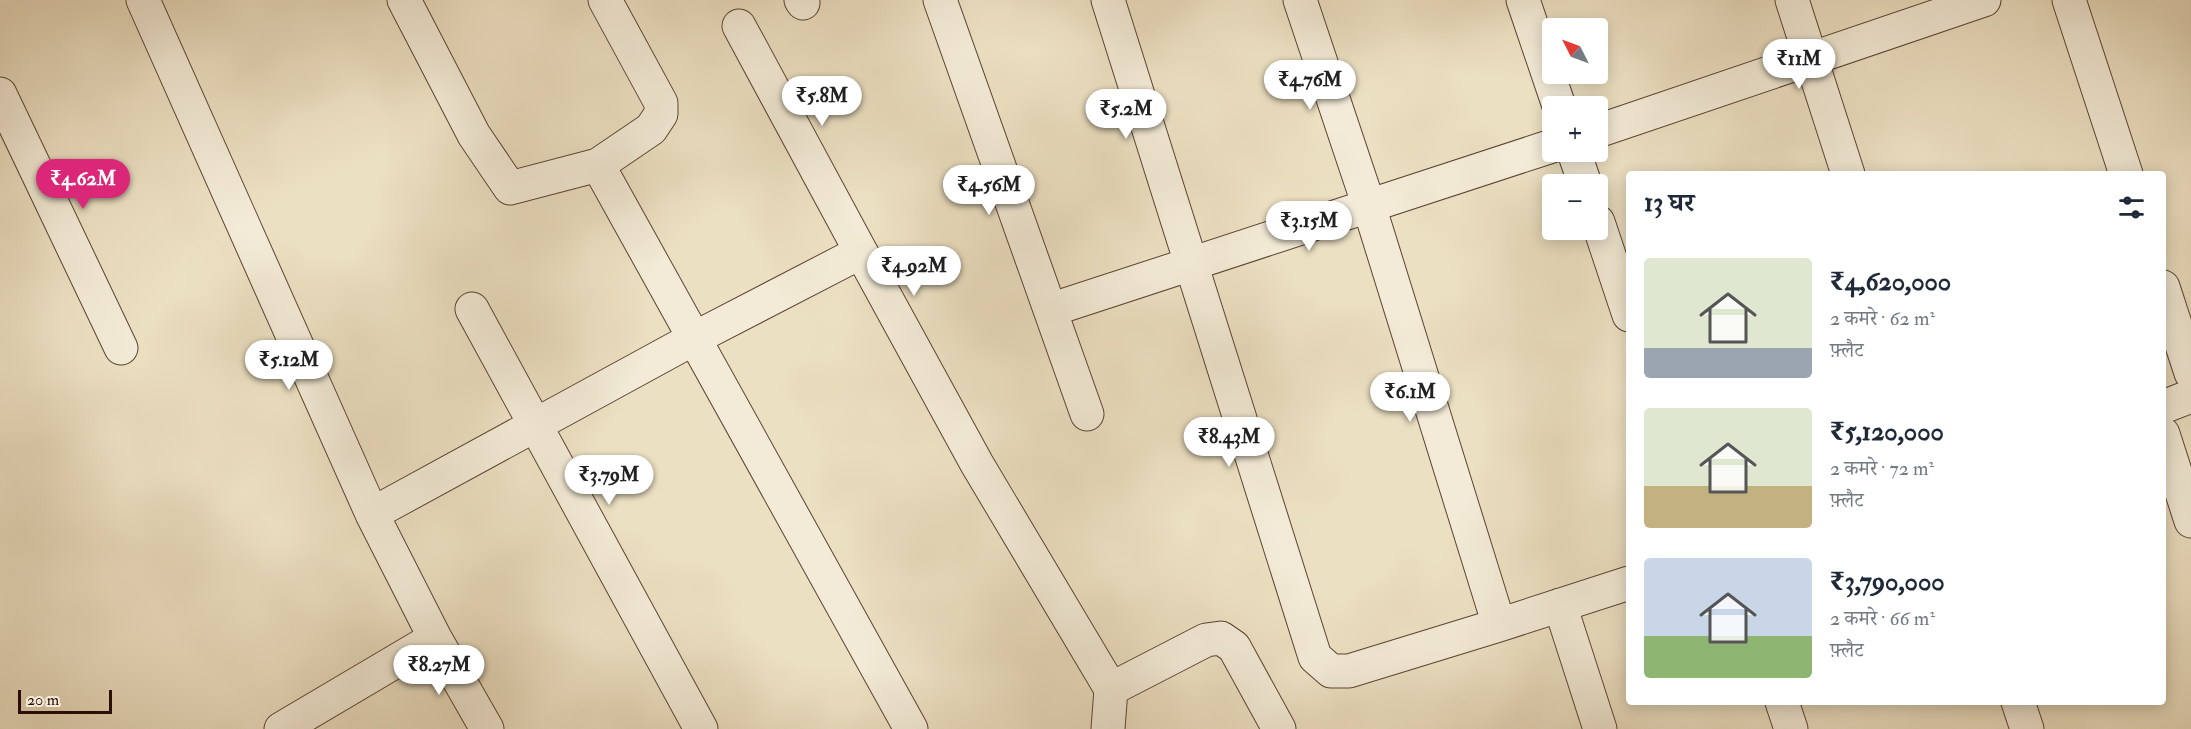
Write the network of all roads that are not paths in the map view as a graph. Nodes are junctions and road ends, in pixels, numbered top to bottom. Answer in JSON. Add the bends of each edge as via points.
{"nodes":[{"id":1,"x":143,"y":0,"type":"edge"},
{"id":2,"x":404,"y":0,"type":"edge"},
{"id":3,"x":605,"y":0,"type":"edge"},
{"id":4,"x":940,"y":0,"type":"edge"},
{"id":5,"x":1108,"y":0,"type":"edge"},
{"id":6,"x":1300,"y":0,"type":"edge"},
{"id":7,"x":1523,"y":0,"type":"edge"},
{"id":8,"x":1792,"y":0,"type":"edge"},
{"id":9,"x":1984,"y":0,"type":"edge"},
{"id":10,"x":2069,"y":0,"type":"edge"},
{"id":11,"x":739,"y":26,"type":"dead end"},
{"id":12,"x":1811,"y":59,"type":"junction"},
{"id":13,"x":0,"y":93,"type":"edge"},
{"id":14,"x":1556,"y":96,"type":"edge"},
{"id":15,"x":1608,"y":128,"type":"edge"},
{"id":16,"x":1542,"y":149,"type":"edge"},
{"id":17,"x":598,"y":165,"type":"junction"},
{"id":18,"x":1847,"y":171,"type":"edge"},
{"id":19,"x":2125,"y":171,"type":"edge"},
{"id":20,"x":1368,"y":206,"type":"junction"},
{"id":21,"x":1604,"y":240,"type":"edge"},
{"id":22,"x":861,"y":252,"type":"junction"},
{"id":23,"x":1192,"y":264,"type":"junction"},
{"id":24,"x":2166,"y":296,"type":"edge"},
{"id":25,"x":1626,"y":306,"type":"edge"},
{"id":26,"x":472,"y":309,"type":"dead end"},
{"id":27,"x":1050,"y":310,"type":"junction"},
{"id":28,"x":693,"y":339,"type":"junction"},
{"id":29,"x":121,"y":348,"type":"dead end"},
{"id":30,"x":2191,"y":373,"type":"edge"},
{"id":31,"x":2191,"y":396,"type":"edge"},
{"id":32,"x":2166,"y":406,"type":"edge"},
{"id":33,"x":1087,"y":414,"type":"dead end"},
{"id":34,"x":536,"y":425,"type":"junction"},
{"id":35,"x":2166,"y":443,"type":"edge"},
{"id":36,"x":372,"y":514,"type":"junction"},
{"id":37,"x":2191,"y":521,"type":"edge"},
{"id":38,"x":1626,"y":584,"type":"edge"},
{"id":39,"x":1560,"y":605,"type":"junction"},
{"id":40,"x":1499,"y":626,"type":"junction"},
{"id":41,"x":435,"y":638,"type":"junction"},
{"id":42,"x":1111,"y":689,"type":"junction"},
{"id":43,"x":1783,"y":705,"type":"edge"},
{"id":44,"x":2019,"y":705,"type":"edge"},
{"id":45,"x":281,"y":729,"type":"edge"},
{"id":46,"x":488,"y":729,"type":"edge"},
{"id":47,"x":701,"y":729,"type":"edge"},
{"id":48,"x":911,"y":729,"type":"edge"},
{"id":49,"x":1108,"y":729,"type":"edge"},
{"id":50,"x":1279,"y":729,"type":"edge"},
{"id":51,"x":1600,"y":729,"type":"edge"},
{"id":52,"x":1791,"y":729,"type":"edge"},
{"id":53,"x":2027,"y":729,"type":"edge"}],
"edges":[{"from":1,"to":36,"type":"street"},
{"from":2,"to":17,"type":"street","via":[[474,135],[510,188]]},
{"from":3,"to":17,"type":"street","via":[[661,103],[661,114],[651,129]]},
{"from":4,"to":27,"type":"street"},
{"from":5,"to":23,"type":"street"},
{"from":6,"to":20,"type":"street"},
{"from":7,"to":14,"type":"street"},
{"from":8,"to":12,"type":"street"},
{"from":9,"to":12,"type":"street"},
{"from":10,"to":19,"type":"street"},
{"from":11,"to":22,"type":"street"},
{"from":12,"to":15,"type":"street"},
{"from":12,"to":18,"type":"street"},
{"from":13,"to":29,"type":"street"},
{"from":16,"to":20,"type":"street"},
{"from":17,"to":28,"type":"street"},
{"from":20,"to":23,"type":"street"},
{"from":20,"to":40,"type":"street"},
{"from":21,"to":25,"type":"street"},
{"from":22,"to":28,"type":"street"},
{"from":22,"to":42,"type":"street","via":[[977,464]]},
{"from":23,"to":27,"type":"street"},
{"from":23,"to":40,"type":"street","via":[[1315,657],[1331,670],[1349,671]]},
{"from":24,"to":30,"type":"street"},
{"from":26,"to":34,"type":"street"},
{"from":27,"to":33,"type":"street"},
{"from":28,"to":34,"type":"street"},
{"from":28,"to":48,"type":"street"},
{"from":31,"to":32,"type":"street"},
{"from":34,"to":36,"type":"street"},
{"from":34,"to":47,"type":"street"},
{"from":35,"to":37,"type":"street"},
{"from":36,"to":41,"type":"street"},
{"from":38,"to":39,"type":"street"},
{"from":39,"to":40,"type":"street"},
{"from":39,"to":51,"type":"street"},
{"from":41,"to":45,"type":"street"},
{"from":41,"to":46,"type":"street"},
{"from":42,"to":49,"type":"street"},
{"from":42,"to":50,"type":"street","via":[[1206,640],[1221,638],[1234,647]]},
{"from":43,"to":52,"type":"street"},
{"from":44,"to":53,"type":"street"}]}
